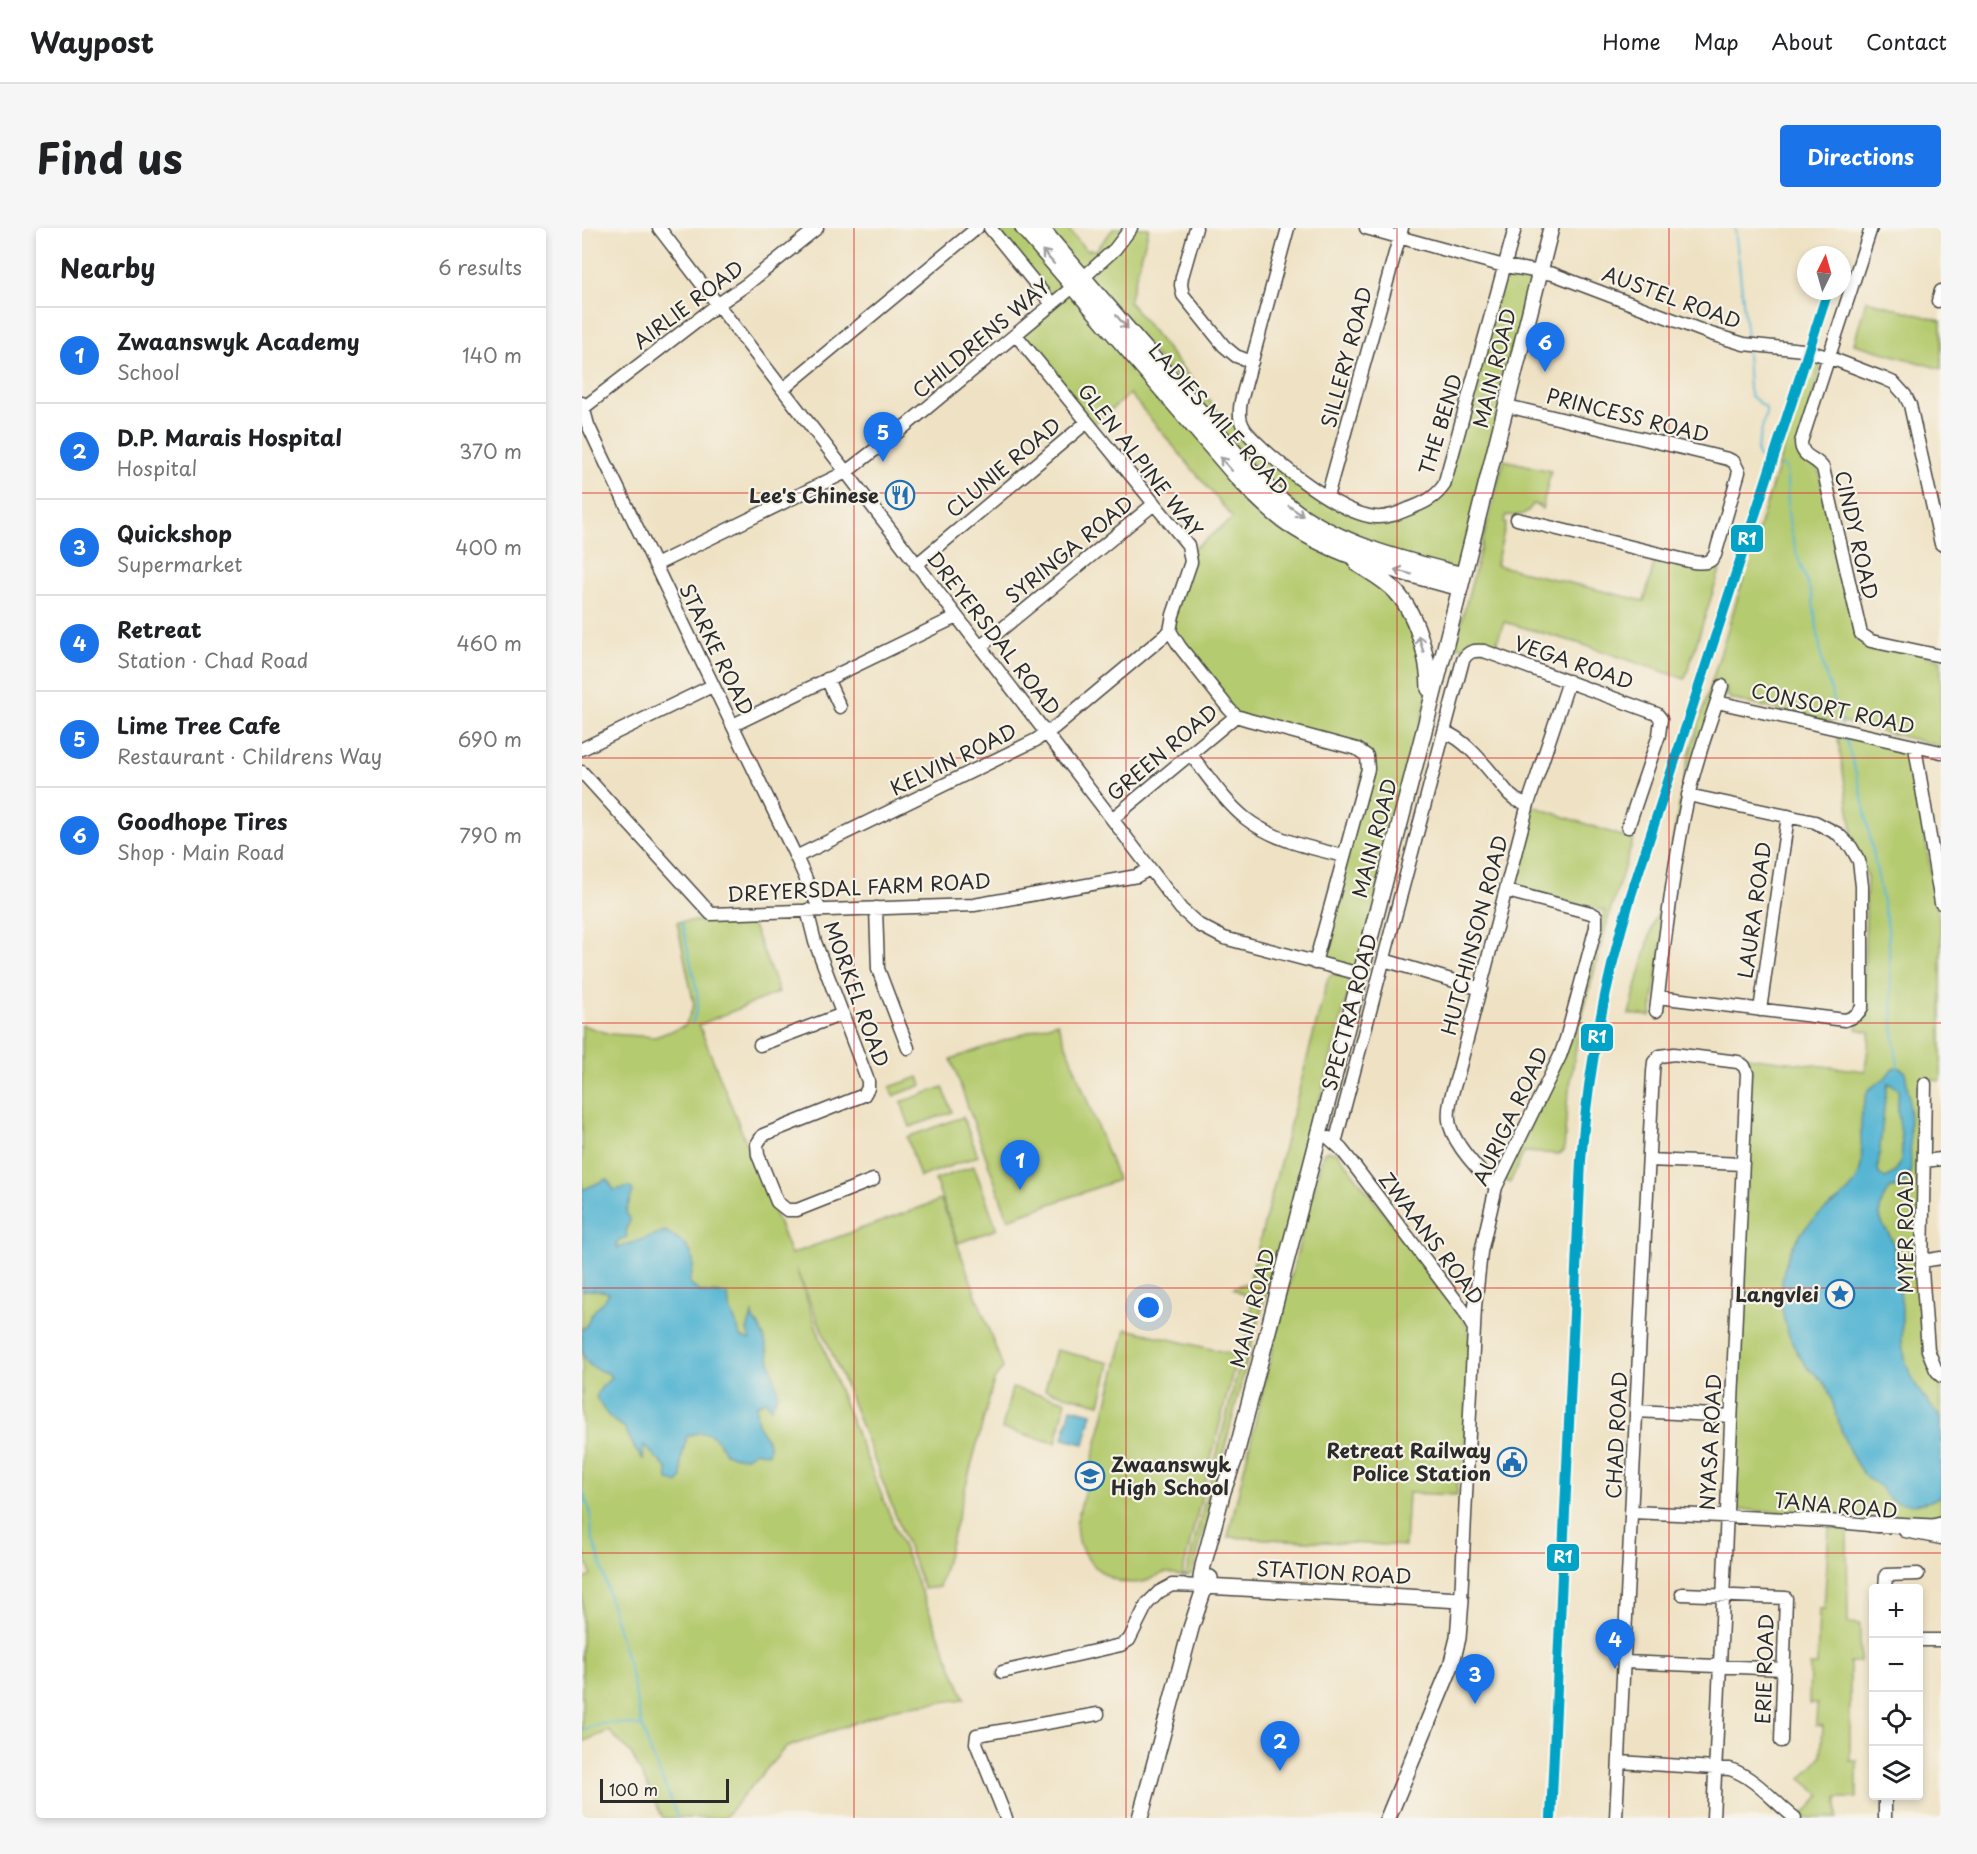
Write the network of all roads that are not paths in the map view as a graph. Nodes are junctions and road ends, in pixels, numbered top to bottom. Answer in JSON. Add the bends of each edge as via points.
{"nodes":[{"id":1,"x":659,"y":228,"type":"edge"},
{"id":2,"x":817,"y":228,"type":"edge"},
{"id":3,"x":976,"y":228,"type":"edge"},
{"id":4,"x":990,"y":228,"type":"edge"},
{"id":5,"x":1023,"y":228,"type":"edge"},
{"id":6,"x":1041,"y":228,"type":"edge"},
{"id":7,"x":1131,"y":228,"type":"edge"},
{"id":8,"x":1196,"y":228,"type":"edge"},
{"id":9,"x":1288,"y":228,"type":"edge"},
{"id":10,"x":1366,"y":228,"type":"edge"},
{"id":11,"x":1515,"y":228,"type":"edge"},
{"id":12,"x":1551,"y":228,"type":"edge"},
{"id":13,"x":1871,"y":228,"type":"edge"},
{"id":14,"x":1400,"y":233,"type":"edge"},
{"id":15,"x":1504,"y":266,"type":"junction"},
{"id":16,"x":1540,"y":272,"type":"junction"},
{"id":17,"x":1079,"y":282,"type":"junction"},
{"id":18,"x":1052,"y":304,"type":"junction"},
{"id":19,"x":717,"y":305,"type":"junction"},
{"id":20,"x":1016,"y":335,"type":"junction"},
{"id":21,"x":1828,"y":357,"type":"junction"},
{"id":22,"x":1252,"y":362,"type":"junction"},
{"id":23,"x":783,"y":389,"type":"junction"},
{"id":24,"x":1507,"y":406,"type":"junction"},
{"id":25,"x":582,"y":407,"type":"edge"},
{"id":26,"x":1087,"y":422,"type":"junction"},
{"id":27,"x":846,"y":472,"type":"junction"},
{"id":28,"x":1328,"y":497,"type":"junction"},
{"id":29,"x":1154,"y":504,"type":"junction"},
{"id":30,"x":1517,"y":519,"type":"dead end"},
{"id":31,"x":1318,"y":542,"type":"junction"},
{"id":32,"x":1941,"y":544,"type":"edge"},
{"id":33,"x":655,"y":565,"type":"junction"},
{"id":34,"x":916,"y":565,"type":"junction"},
{"id":35,"x":1461,"y":581,"type":"junction"},
{"id":36,"x":956,"y":617,"type":"junction"},
{"id":37,"x":1170,"y":632,"type":"junction"},
{"id":38,"x":980,"y":646,"type":"junction"},
{"id":39,"x":1470,"y":651,"type":"joint"},
{"id":40,"x":1941,"y":656,"type":"edge"},
{"id":41,"x":827,"y":679,"type":"junction"},
{"id":42,"x":1569,"y":681,"type":"junction"},
{"id":43,"x":712,"y":686,"type":"junction"},
{"id":44,"x":1722,"y":686,"type":"dead end"},
{"id":45,"x":1717,"y":702,"type":"junction"},
{"id":46,"x":840,"y":707,"type":"dead end"},
{"id":47,"x":1236,"y":716,"type":"junction"},
{"id":48,"x":1426,"y":723,"type":"junction"},
{"id":49,"x":733,"y":725,"type":"junction"},
{"id":50,"x":1444,"y":732,"type":"junction"},
{"id":51,"x":1046,"y":733,"type":"junction"},
{"id":52,"x":1915,"y":747,"type":"junction"},
{"id":53,"x":582,"y":749,"type":"edge"},
{"id":54,"x":1941,"y":752,"type":"edge"},
{"id":55,"x":1191,"y":754,"type":"junction"},
{"id":56,"x":582,"y":772,"type":"edge"},
{"id":57,"x":1688,"y":795,"type":"junction"},
{"id":58,"x":1528,"y":804,"type":"junction"},
{"id":59,"x":1788,"y":816,"type":"junction"},
{"id":60,"x":1113,"y":819,"type":"junction"},
{"id":61,"x":1628,"y":827,"type":"dead end"},
{"id":62,"x":1398,"y":828,"type":"junction"},
{"id":63,"x":1417,"y":833,"type":"junction"},
{"id":64,"x":1344,"y":856,"type":"junction"},
{"id":65,"x":796,"y":857,"type":"junction"},
{"id":66,"x":1149,"y":869,"type":"junction"},
{"id":67,"x":1507,"y":891,"type":"junction"},
{"id":68,"x":1941,"y":903,"type":"edge"},
{"id":69,"x":876,"y":908,"type":"junction"},
{"id":70,"x":807,"y":910,"type":"junction"},
{"id":71,"x":820,"y":910,"type":"junction"},
{"id":72,"x":1384,"y":960,"type":"junction"},
{"id":73,"x":1315,"y":963,"type":"junction"},
{"id":74,"x":1360,"y":974,"type":"junction"},
{"id":75,"x":1480,"y":989,"type":"junction"},
{"id":76,"x":1658,"y":997,"type":"junction"},
{"id":77,"x":1760,"y":1010,"type":"junction"},
{"id":78,"x":1656,"y":1011,"type":"dead end"},
{"id":79,"x":843,"y":1014,"type":"junction"},
{"id":80,"x":760,"y":1045,"type":"dead end"},
{"id":81,"x":908,"y":1048,"type":"dead end"},
{"id":82,"x":1746,"y":1068,"type":"joint"},
{"id":83,"x":1925,"y":1083,"type":"dead end"},
{"id":84,"x":1320,"y":1131,"type":"junction"},
{"id":85,"x":1335,"y":1143,"type":"junction"},
{"id":86,"x":1941,"y":1159,"type":"edge"},
{"id":87,"x":1648,"y":1160,"type":"junction"},
{"id":88,"x":1924,"y":1161,"type":"junction"},
{"id":89,"x":1743,"y":1164,"type":"junction"},
{"id":90,"x":873,"y":1180,"type":"dead end"},
{"id":91,"x":1497,"y":1187,"type":"junction"},
{"id":92,"x":1941,"y":1258,"type":"edge"},
{"id":93,"x":1922,"y":1261,"type":"junction"},
{"id":94,"x":1474,"y":1331,"type":"junction"},
{"id":95,"x":1936,"y":1358,"type":"edge"},
{"id":96,"x":1941,"y":1376,"type":"edge"},
{"id":97,"x":1637,"y":1411,"type":"junction"},
{"id":98,"x":1731,"y":1416,"type":"junction"},
{"id":99,"x":1632,"y":1512,"type":"junction"},
{"id":100,"x":1726,"y":1516,"type":"junction"},
{"id":101,"x":1871,"y":1524,"type":"junction"},
{"id":102,"x":1941,"y":1525,"type":"edge"},
{"id":103,"x":1941,"y":1538,"type":"edge"},
{"id":104,"x":1918,"y":1574,"type":"dead end"},
{"id":105,"x":1885,"y":1584,"type":"edge"},
{"id":106,"x":1205,"y":1586,"type":"junction"},
{"id":107,"x":1682,"y":1594,"type":"dead end"},
{"id":108,"x":1723,"y":1595,"type":"junction"},
{"id":109,"x":1461,"y":1600,"type":"junction"},
{"id":110,"x":1923,"y":1640,"type":"edge"},
{"id":111,"x":1941,"y":1640,"type":"edge"},
{"id":112,"x":1624,"y":1662,"type":"junction"},
{"id":113,"x":1719,"y":1666,"type":"junction"},
{"id":114,"x":1784,"y":1669,"type":"junction"},
{"id":115,"x":1002,"y":1672,"type":"dead end"},
{"id":116,"x":1098,"y":1714,"type":"dead end"},
{"id":117,"x":1781,"y":1741,"type":"dead end"},
{"id":118,"x":1619,"y":1762,"type":"junction"},
{"id":119,"x":1715,"y":1767,"type":"junction"},
{"id":120,"x":1885,"y":1800,"type":"edge"},
{"id":121,"x":1006,"y":1818,"type":"edge"},
{"id":122,"x":1140,"y":1818,"type":"edge"},
{"id":123,"x":1388,"y":1818,"type":"edge"},
{"id":124,"x":1617,"y":1818,"type":"edge"},
{"id":125,"x":1713,"y":1818,"type":"edge"},
{"id":126,"x":1795,"y":1818,"type":"edge"},
{"id":127,"x":1885,"y":1818,"type":"edge"}],
"edges":[{"from":1,"to":19,"type":"street","name":"DREYERSDAL ROAD"},
{"from":2,"to":19,"type":"street","name":"AIRLIE ROAD"},
{"from":3,"to":23,"type":"street"},
{"from":4,"to":18,"type":"street"},
{"from":17,"to":5,"type":"main road","name":"LADIES MILE ROAD","one_way":true},
{"from":6,"to":17,"type":"main road","name":"LADIES MILE ROAD"},
{"from":7,"to":17,"type":"street","name":"CHILDRENS WAY","via":[[1115,249]]},
{"from":8,"to":22,"type":"street","via":[[1182,277],[1183,295],[1224,346]]},
{"from":9,"to":22,"type":"street"},
{"from":10,"to":14,"type":"street","name":"AUSTEL ROAD"},
{"from":11,"to":15,"type":"street","name":"THE BEND"},
{"from":12,"to":16,"type":"main road","name":"MAIN ROAD"},
{"from":13,"to":21,"type":"street"},
{"from":14,"to":15,"type":"street","name":"AUSTEL ROAD"},
{"from":14,"to":28,"type":"street","name":"SILLERY ROAD"},
{"from":15,"to":16,"type":"street","name":"AUSTEL ROAD"},
{"from":15,"to":28,"type":"street","name":"THE BEND","via":[[1452,461],[1439,492],[1434,498],[1384,517],[1359,513]]},
{"from":16,"to":21,"type":"street","name":"AUSTEL ROAD","via":[[1711,334]]},
{"from":16,"to":24,"type":"main road","name":"MAIN ROAD"},
{"from":17,"to":18,"type":"street","name":"CHILDRENS WAY"},
{"from":31,"to":17,"type":"main road","name":"LADIES MILE ROAD","one_way":true,"via":[[1282,519],[1250,490]]},
{"from":17,"to":35,"type":"main road","name":"LADIES MILE ROAD","one_way":true,"via":[[1283,502],[1353,543]]},
{"from":18,"to":20,"type":"street","name":"CHILDRENS WAY"},
{"from":19,"to":23,"type":"street","name":"DREYERSDAL ROAD"},
{"from":19,"to":25,"type":"street","name":"AIRLIE ROAD"},
{"from":20,"to":26,"type":"street","name":"GLEN ALPINE WAY"},
{"from":20,"to":27,"type":"street","name":"CHILDRENS WAY"},
{"from":21,"to":32,"type":"street","name":"AUSTEL ROAD","via":[[1894,383],[1905,395]]},
{"from":21,"to":40,"type":"street","name":"CINDY ROAD","via":[[1802,450],[1822,468],[1858,628],[1871,641]]},
{"from":22,"to":28,"type":"street","name":"THE BEND","via":[[1239,412],[1245,431],[1300,479]]},
{"from":23,"to":27,"type":"street","name":"DREYERSDAL ROAD"},
{"from":24,"to":30,"type":"street","name":"PRINCESS ROAD","via":[[1728,459],[1737,466],[1737,480],[1712,560],[1707,562],[1693,562]]},
{"from":24,"to":35,"type":"main road","name":"MAIN ROAD"},
{"from":25,"to":33,"type":"street","name":"STARKE ROAD"},
{"from":26,"to":29,"type":"street","name":"GLEN ALPINE WAY"},
{"from":26,"to":34,"type":"street","name":"CLUNIE ROAD"},
{"from":27,"to":33,"type":"street","name":"CHILDRENS WAY"},
{"from":27,"to":34,"type":"street","name":"DREYERSDAL ROAD"},
{"from":29,"to":37,"type":"street","name":"GLEN ALPINE WAY","via":[[1187,543],[1191,556]]},
{"from":29,"to":38,"type":"street","name":"SYRINGA ROAD"},
{"from":35,"to":31,"type":"main road","name":"LADIES MILE ROAD","one_way":true,"via":[[1363,560]]},
{"from":48,"to":31,"type":"main road","one_way":true,"via":[[1427,665],[1405,605],[1385,582]]},
{"from":33,"to":43,"type":"street","name":"STARKE ROAD"},
{"from":34,"to":36,"type":"street","name":"DREYERSDAL ROAD"},
{"from":35,"to":48,"type":"main road","name":"MAIN ROAD"},
{"from":36,"to":38,"type":"street","name":"DREYERSDAL ROAD"},
{"from":36,"to":41,"type":"street"},
{"from":37,"to":47,"type":"street"},
{"from":37,"to":51,"type":"street","name":"KELVIN ROAD"},
{"from":38,"to":51,"type":"street","name":"DREYERSDAL ROAD"},
{"from":39,"to":42,"type":"street","name":"VEGA ROAD","via":[[1484,651]]},
{"from":39,"to":50,"type":"street","name":"SPECTRA ROAD","via":[[1462,660]]},
{"from":41,"to":46,"type":"street"},
{"from":41,"to":49,"type":"street"},
{"from":42,"to":58,"type":"street","name":"HUTCHINSON ROAD"},
{"from":42,"to":61,"type":"street","name":"VEGA ROAD","via":[[1649,709],[1660,719],[1659,735]]},
{"from":43,"to":49,"type":"street","name":"STARKE ROAD"},
{"from":43,"to":53,"type":"street"},
{"from":44,"to":45,"type":"street"},
{"from":45,"to":52,"type":"street","name":"CONSORT ROAD"},
{"from":45,"to":57,"type":"street"},
{"from":47,"to":55,"type":"street","name":"GREEN ROAD"},
{"from":47,"to":64,"type":"street","via":[[1357,749],[1367,756],[1368,769]]},
{"from":48,"to":62,"type":"main road","name":"MAIN ROAD"},
{"from":49,"to":65,"type":"street","name":"STARKE ROAD"},
{"from":50,"to":58,"type":"street","via":[[1466,746],[1510,795]]},
{"from":50,"to":63,"type":"street","name":"SPECTRA ROAD"},
{"from":51,"to":60,"type":"street","name":"DREYERSDAL ROAD"},
{"from":51,"to":65,"type":"street","name":"KELVIN ROAD"},
{"from":52,"to":54,"type":"street","name":"CONSORT ROAD"},
{"from":52,"to":68,"type":"street"},
{"from":55,"to":60,"type":"street","name":"GREEN ROAD"},
{"from":55,"to":64,"type":"street","via":[[1245,818],[1275,836]]},
{"from":56,"to":70,"type":"street","name":"DREYERSDAL FARM ROAD","via":[[711,914]]},
{"from":57,"to":59,"type":"street"},
{"from":57,"to":76,"type":"street"},
{"from":58,"to":67,"type":"street","name":"HUTCHINSON ROAD"},
{"from":59,"to":77,"type":"street","name":"LAURA ROAD"},
{"from":59,"to":77,"type":"street","via":[[1833,830],[1851,846],[1859,861],[1862,1002],[1860,1011],[1845,1020]]},
{"from":60,"to":66,"type":"street","name":"DREYERSDAL ROAD"},
{"from":62,"to":63,"type":"street"},
{"from":62,"to":74,"type":"main road","name":"MAIN ROAD"},
{"from":63,"to":72,"type":"street","name":"SPECTRA ROAD"},
{"from":64,"to":73,"type":"street"},
{"from":65,"to":71,"type":"street","name":"STARKE ROAD"},
{"from":66,"to":69,"type":"street","name":"DREYERSDAL FARM ROAD","via":[[1137,876],[974,905]]},
{"from":66,"to":73,"type":"street","name":"DREYERSDAL ROAD","via":[[1199,926],[1242,943]]},
{"from":67,"to":75,"type":"street","name":"HUTCHINSON ROAD"},
{"from":67,"to":91,"type":"street","name":"AURIGA ROAD","via":[[1591,913],[1597,920],[1560,1056]]},
{"from":69,"to":71,"type":"street","name":"DREYERSDAL FARM ROAD"},
{"from":69,"to":81,"type":"street","via":[[878,969]]},
{"from":70,"to":71,"type":"street","name":"DREYERSDAL FARM ROAD"},
{"from":70,"to":79,"type":"street","name":"MORKEL ROAD"},
{"from":72,"to":75,"type":"street"},
{"from":72,"to":85,"type":"street","name":"SPECTRA ROAD"},
{"from":73,"to":74,"type":"street","name":"DREYERSDAL ROAD"},
{"from":74,"to":84,"type":"main road","name":"MAIN ROAD"},
{"from":75,"to":91,"type":"street","name":"HUTCHINSON ROAD","via":[[1451,1099],[1449,1122],[1463,1150]]},
{"from":76,"to":77,"type":"street"},
{"from":76,"to":78,"type":"street"},
{"from":79,"to":80,"type":"street"},
{"from":79,"to":90,"type":"street","name":"MORKEL ROAD","via":[[868,1081],[867,1092],[763,1135],[757,1149],[777,1202],[787,1210],[797,1210]]},
{"from":82,"to":87,"type":"street","name":"CHAD ROAD","via":[[1732,1061],[1674,1053],[1656,1059]]},
{"from":82,"to":89,"type":"street","name":"NYASA ROAD"},
{"from":83,"to":88,"type":"street","name":"MYER ROAD"},
{"from":84,"to":85,"type":"street","name":"ZWAANS ROAD"},
{"from":84,"to":106,"type":"main road","name":"MAIN ROAD","via":[[1235,1458],[1210,1579]]},
{"from":85,"to":94,"type":"street","name":"ZWAANS ROAD","via":[[1464,1311]]},
{"from":86,"to":88,"type":"street"},
{"from":87,"to":89,"type":"street"},
{"from":87,"to":97,"type":"street","name":"CHAD ROAD"},
{"from":88,"to":93,"type":"street","name":"MYER ROAD"},
{"from":89,"to":98,"type":"street","name":"NYASA ROAD"},
{"from":91,"to":94,"type":"street","name":"AURIGA ROAD","via":[[1479,1265]]},
{"from":92,"to":93,"type":"street"},
{"from":93,"to":95,"type":"street","name":"MYER ROAD","via":[[1928,1350]]},
{"from":94,"to":109,"type":"street","name":"ZWAANS ROAD"},
{"from":95,"to":96,"type":"street","name":"MYER ROAD"},
{"from":97,"to":98,"type":"street"},
{"from":97,"to":99,"type":"street","name":"CHAD ROAD"},
{"from":98,"to":100,"type":"street","name":"NYASA ROAD"},
{"from":99,"to":100,"type":"street","name":"TANA ROAD"},
{"from":99,"to":112,"type":"street","name":"CHAD ROAD"},
{"from":100,"to":101,"type":"street","name":"TANA ROAD"},
{"from":100,"to":108,"type":"street","name":"NYASA ROAD"},
{"from":101,"to":102,"type":"main road"},
{"from":101,"to":103,"type":"street","name":"TANA ROAD"},
{"from":104,"to":105,"type":"street","via":[[1886,1575]]},
{"from":106,"to":109,"type":"main road","name":"STATION ROAD"},
{"from":106,"to":115,"type":"street","via":[[1172,1585],[1159,1592],[1122,1645]]},
{"from":106,"to":122,"type":"main road","name":"MAIN ROAD"},
{"from":107,"to":108,"type":"street"},
{"from":108,"to":113,"type":"street","name":"NYASA ROAD"},
{"from":108,"to":114,"type":"street","name":"ERIE ROAD","via":[[1786,1598]]},
{"from":109,"to":123,"type":"main road","via":[[1451,1666]]},
{"from":110,"to":111,"type":"street"},
{"from":112,"to":113,"type":"street"},
{"from":112,"to":118,"type":"street","name":"CHAD ROAD"},
{"from":113,"to":114,"type":"street"},
{"from":113,"to":119,"type":"street","name":"NYASA ROAD"},
{"from":114,"to":117,"type":"street","name":"ERIE ROAD"},
{"from":116,"to":121,"type":"street","via":[[976,1735]]},
{"from":118,"to":119,"type":"street"},
{"from":118,"to":124,"type":"street","name":"CHAD ROAD"},
{"from":119,"to":125,"type":"street","name":"NYASA ROAD"},
{"from":119,"to":126,"type":"street","via":[[1744,1775]]},
{"from":120,"to":127,"type":"street"}]}
